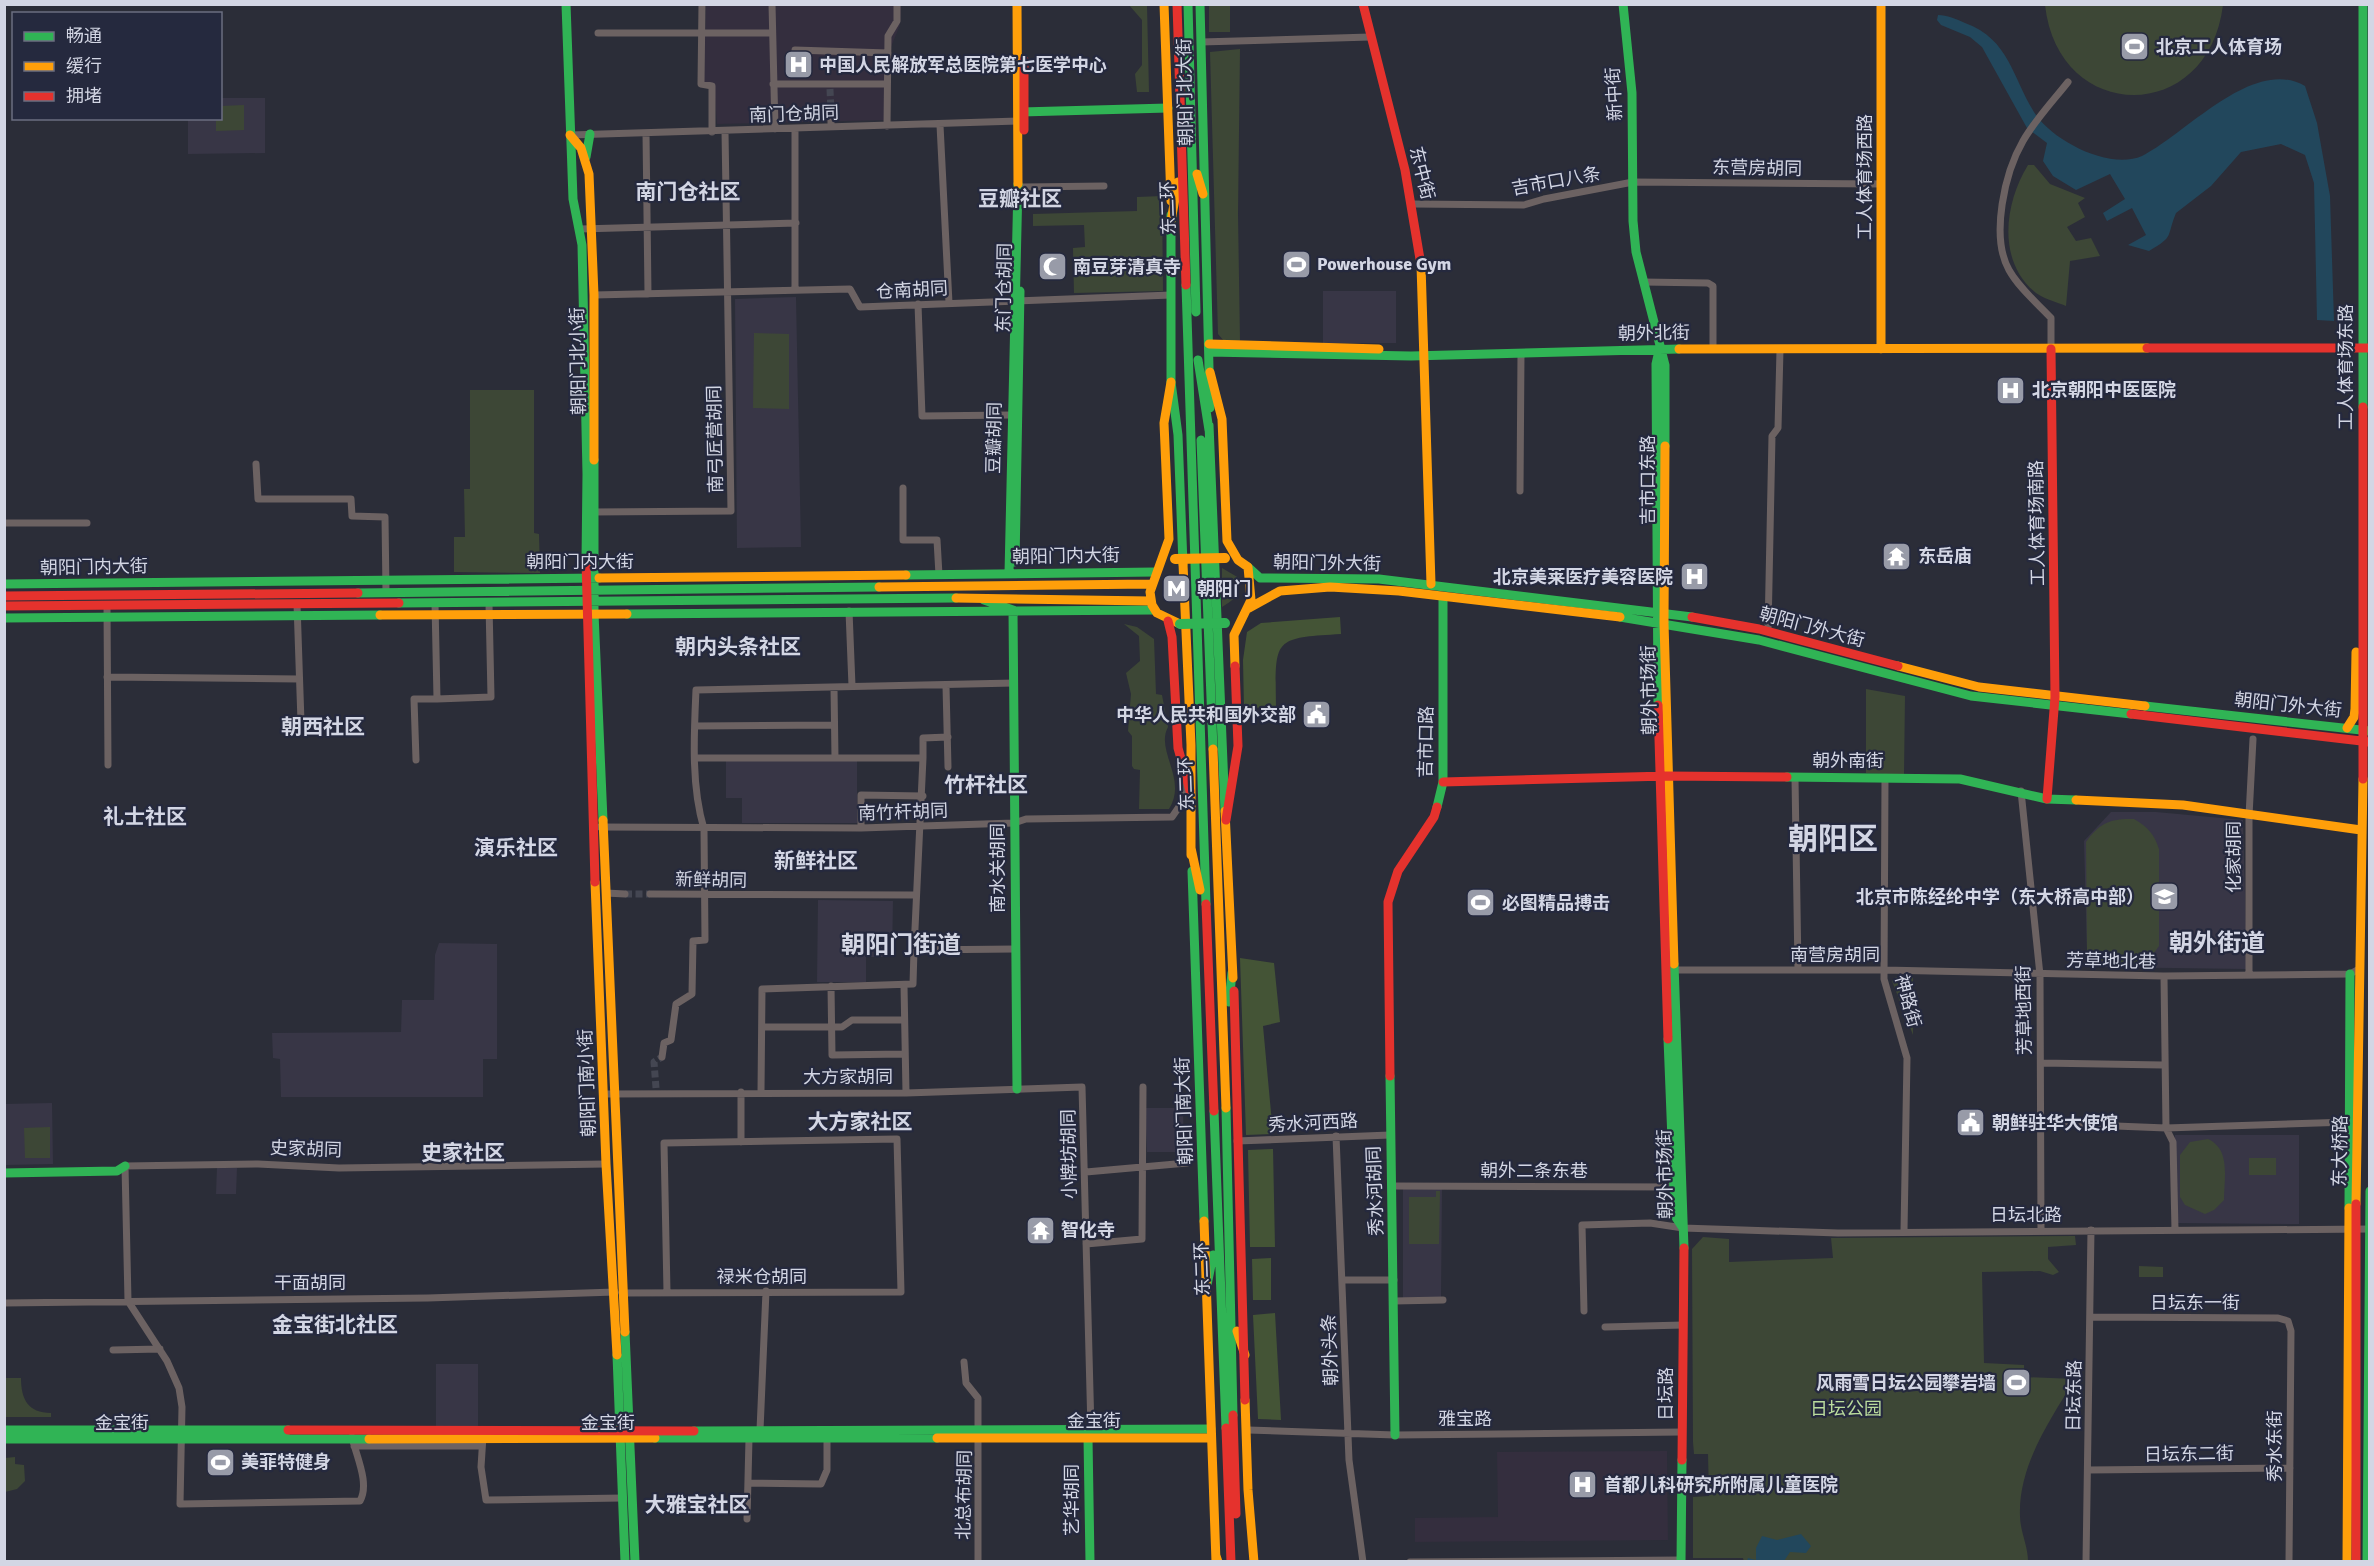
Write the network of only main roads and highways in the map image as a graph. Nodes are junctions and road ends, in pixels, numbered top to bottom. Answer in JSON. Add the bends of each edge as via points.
{"nodes":[{"id":1,"x":566,"y":4,"type":"edge"},
{"id":2,"x":1017,"y":4,"type":"edge"},
{"id":3,"x":1024,"y":4,"type":"edge"},
{"id":4,"x":1166,"y":4,"type":"edge"},
{"id":5,"x":1177,"y":4,"type":"edge"},
{"id":6,"x":1190,"y":4,"type":"edge"},
{"id":7,"x":1200,"y":4,"type":"edge"},
{"id":8,"x":1363,"y":4,"type":"edge"},
{"id":9,"x":1623,"y":4,"type":"edge"},
{"id":10,"x":1881,"y":4,"type":"edge"},
{"id":11,"x":2363,"y":4,"type":"edge"},
{"id":12,"x":1178,"y":30,"type":"junction"},
{"id":13,"x":1168,"y":108,"type":"junction"},
{"id":14,"x":1020,"y":115,"type":"junction"},
{"id":15,"x":570,"y":135,"type":"junction"},
{"id":16,"x":590,"y":135,"type":"road end"},
{"id":17,"x":1187,"y":158,"type":"junction"},
{"id":18,"x":585,"y":159,"type":"junction"},
{"id":19,"x":1633,"y":182,"type":"joint"},
{"id":20,"x":1203,"y":194,"type":"junction"},
{"id":21,"x":1171,"y":221,"type":"junction"},
{"id":22,"x":586,"y":229,"type":"junction"},
{"id":23,"x":1017,"y":302,"type":"junction"},
{"id":24,"x":1209,"y":348,"type":"junction"},
{"id":25,"x":2366,"y":348,"type":"edge"},
{"id":26,"x":1659,"y":349,"type":"junction"},
{"id":27,"x":1881,"y":349,"type":"junction"},
{"id":28,"x":2051,"y":350,"type":"junction"},
{"id":29,"x":1426,"y":354,"type":"junction"},
{"id":30,"x":1198,"y":360,"type":"junction"},
{"id":31,"x":1210,"y":372,"type":"junction"},
{"id":32,"x":1171,"y":382,"type":"junction"},
{"id":33,"x":1209,"y":430,"type":"junction"},
{"id":34,"x":590,"y":512,"type":"junction"},
{"id":35,"x":1163,"y":561,"type":"junction"},
{"id":36,"x":1243,"y":563,"type":"junction"},
{"id":37,"x":1155,"y":572,"type":"junction"},
{"id":38,"x":1012,"y":573,"type":"junction"},
{"id":39,"x":590,"y":578,"type":"junction"},
{"id":40,"x":4,"y":584,"type":"edge"},
{"id":41,"x":1150,"y":584,"type":"junction"},
{"id":42,"x":1431,"y":584,"type":"junction"},
{"id":43,"x":590,"y":591,"type":"junction"},
{"id":44,"x":4,"y":596,"type":"edge"},
{"id":45,"x":1443,"y":597,"type":"junction"},
{"id":46,"x":979,"y":598,"type":"junction"},
{"id":47,"x":1152,"y":605,"type":"junction"},
{"id":48,"x":4,"y":606,"type":"edge"},
{"id":49,"x":590,"y":608,"type":"junction"},
{"id":50,"x":1249,"y":608,"type":"junction"},
{"id":51,"x":1013,"y":610,"type":"junction"},
{"id":52,"x":108,"y":611,"type":"junction"},
{"id":53,"x":1660,"y":617,"type":"junction"},
{"id":54,"x":4,"y":618,"type":"edge"},
{"id":55,"x":1239,"y":619,"type":"junction"},
{"id":56,"x":1168,"y":621,"type":"junction"},
{"id":57,"x":2362,"y":636,"type":"junction"},
{"id":58,"x":2055,"y":702,"type":"junction"},
{"id":59,"x":2346,"y":728,"type":"junction"},
{"id":60,"x":2366,"y":736,"type":"edge"},
{"id":61,"x":1662,"y":776,"type":"junction"},
{"id":62,"x":1443,"y":782,"type":"junction"},
{"id":63,"x":1188,"y":786,"type":"junction"},
{"id":64,"x":2047,"y":799,"type":"junction"},
{"id":65,"x":1226,"y":820,"type":"junction"},
{"id":66,"x":600,"y":827,"type":"junction"},
{"id":67,"x":2361,"y":830,"type":"junction"},
{"id":68,"x":1191,"y":848,"type":"junction"},
{"id":69,"x":1207,"y":922,"type":"junction"},
{"id":70,"x":1388,"y":946,"type":"joint"},
{"id":71,"x":1670,"y":970,"type":"junction"},
{"id":72,"x":2354,"y":971,"type":"junction"},
{"id":73,"x":1232,"y":973,"type":"junction"},
{"id":74,"x":1224,"y":1045,"type":"junction"},
{"id":75,"x":1017,"y":1089,"type":"road end"},
{"id":76,"x":609,"y":1094,"type":"junction"},
{"id":77,"x":125,"y":1166,"type":"road end"},
{"id":78,"x":4,"y":1171,"type":"edge"},
{"id":79,"x":2370,"y":1191,"type":"edge"},
{"id":80,"x":1683,"y":1228,"type":"junction"},
{"id":81,"x":2352,"y":1229,"type":"junction"},
{"id":82,"x":2369,"y":1229,"type":"edge"},
{"id":83,"x":1217,"y":1230,"type":"junction"},
{"id":84,"x":1206,"y":1290,"type":"junction"},
{"id":85,"x":618,"y":1293,"type":"junction"},
{"id":86,"x":1232,"y":1315,"type":"junction"},
{"id":87,"x":1245,"y":1355,"type":"junction"},
{"id":88,"x":4,"y":1430,"type":"edge"},
{"id":89,"x":1211,"y":1433,"type":"junction"},
{"id":90,"x":979,"y":1434,"type":"junction"},
{"id":91,"x":1089,"y":1434,"type":"junction"},
{"id":92,"x":181,"y":1435,"type":"junction"},
{"id":93,"x":624,"y":1435,"type":"junction"},
{"id":94,"x":1395,"y":1435,"type":"road end"},
{"id":95,"x":4,"y":1439,"type":"edge"},
{"id":96,"x":1217,"y":1560,"type":"edge"},
{"id":97,"x":1682,"y":1561,"type":"edge"},
{"id":98,"x":625,"y":1562,"type":"edge"},
{"id":99,"x":635,"y":1562,"type":"edge"},
{"id":100,"x":1090,"y":1562,"type":"edge"},
{"id":101,"x":1231,"y":1562,"type":"edge"},
{"id":102,"x":1239,"y":1562,"type":"edge"},
{"id":103,"x":1254,"y":1562,"type":"edge"},
{"id":104,"x":2347,"y":1562,"type":"edge"},
{"id":105,"x":2356,"y":1562,"type":"edge"},
{"id":106,"x":2367,"y":1562,"type":"edge"}],
"edges":[{"from":1,"to":15,"type":"main road","name":"朝阳门北小街"},
{"from":2,"to":14,"type":"main road","name":"东门仓胡同"},
{"from":3,"to":14,"type":"main road","name":"东门仓胡同"},
{"from":4,"to":12,"type":"main road"},
{"from":4,"to":13,"type":"main road","name":"朝阳门北大街"},
{"from":5,"to":12,"type":"main road","name":"东二环"},
{"from":6,"to":17,"type":"main road","name":"东二环"},
{"from":7,"to":20,"type":"main road","name":"朝阳门北大街"},
{"from":8,"to":29,"type":"main road","name":"东中街","via":[[1421,251]]},
{"from":9,"to":19,"type":"main road","name":"新中街","via":[[1632,93]]},
{"from":10,"to":27,"type":"main road","name":"工人体育场西路"},
{"from":11,"to":25,"type":"main road","name":"工人体育场东路"},
{"from":12,"to":17,"type":"main road","name":"东二环"},
{"from":13,"to":14,"type":"main road"},
{"from":13,"to":21,"type":"main road","name":"朝阳门北大街"},
{"from":14,"to":23,"type":"main road","name":"东门仓胡同"},
{"from":14,"to":23,"type":"main road","name":"东门仓胡同","via":[[1023,187]]},
{"from":15,"to":18,"type":"main road","name":"朝阳门北小街"},
{"from":15,"to":22,"type":"main road","name":"朝阳门北小街","via":[[573,199]]},
{"from":16,"to":18,"type":"main road"},
{"from":17,"to":20,"type":"main road"},
{"from":17,"to":21,"type":"main road"},
{"from":17,"to":30,"type":"main road","name":"东二环"},
{"from":17,"to":69,"type":"main road","name":"东二环"},
{"from":18,"to":22,"type":"main road","name":"朝阳门北小街","via":[[589,174]]},
{"from":19,"to":26,"type":"main road","name":"吉市口东路","via":[[1633,221]]},
{"from":20,"to":24,"type":"main road","name":"朝阳门北大街"},
{"from":21,"to":32,"type":"main road","name":"朝阳门北大街"},
{"from":22,"to":34,"type":"main road","name":"朝阳门北小街"},
{"from":22,"to":34,"type":"main road","name":"朝阳门北小街","via":[[594,296]]},
{"from":23,"to":38,"type":"main road","name":"东门仓胡同"},
{"from":23,"to":38,"type":"main road","name":"豆瓣胡同","via":[[1011,415]]},
{"from":24,"to":29,"type":"main road","name":"朝外北街","via":[[1410,350]]},
{"from":24,"to":31,"type":"main road","name":"朝阳门北大街"},
{"from":25,"to":28,"type":"main road"},
{"from":25,"to":57,"type":"main road","name":"工人体育场东路"},
{"from":26,"to":27,"type":"main road","name":"朝外北街"},
{"from":26,"to":29,"type":"main road","name":"朝外北街"},
{"from":26,"to":53,"type":"main road","name":"吉市口东路","via":[[1665,365]]},
{"from":27,"to":28,"type":"main road"},
{"from":28,"to":58,"type":"main road","name":"工人体育场南路"},
{"from":29,"to":42,"type":"main road"},
{"from":30,"to":33,"type":"main road"},
{"from":30,"to":74,"type":"main road","name":"东二环"},
{"from":31,"to":33,"type":"main road","name":"朝阳门北大街"},
{"from":31,"to":36,"type":"main road","via":[[1222,419],[1227,541]]},
{"from":32,"to":35,"type":"main road","via":[[1164,422],[1170,529]]},
{"from":32,"to":63,"type":"main road","via":[[1178,446],[1191,745]]},
{"from":33,"to":65,"type":"main road"},
{"from":34,"to":39,"type":"main road","name":"朝阳门北小街"},
{"from":35,"to":36,"type":"main road","bridge":true,"via":[[1226,558]]},
{"from":35,"to":37,"type":"main road"},
{"from":36,"to":42,"type":"main road","name":"朝阳门外大街","via":[[1260,578],[1379,579]]},
{"from":36,"to":50,"type":"main road","via":[[1251,593]]},
{"from":37,"to":38,"type":"main road","name":"朝阳门内大街"},
{"from":37,"to":41,"type":"main road"},
{"from":38,"to":39,"type":"main road","name":"朝阳门内大街"},
{"from":39,"to":40,"type":"main road","name":"朝阳门内大街"},
{"from":39,"to":43,"type":"main road","name":"朝阳门北小街"},
{"from":41,"to":43,"type":"main road","name":"朝阳门内大街"},
{"from":41,"to":47,"type":"main road"},
{"from":42,"to":53,"type":"main road","name":"朝阳门外大街"},
{"from":43,"to":44,"type":"main road","name":"朝阳门内大街"},
{"from":43,"to":49,"type":"main road","name":"朝阳门北小街"},
{"from":45,"to":50,"type":"main road","name":"朝阳门外大街","via":[[1380,590],[1284,590]]},
{"from":45,"to":53,"type":"main road","name":"朝阳门外大街"},
{"from":45,"to":62,"type":"main road","name":"吉市口路"},
{"from":46,"to":47,"type":"main road","name":"朝阳门内大街"},
{"from":46,"to":49,"type":"main road","name":"朝阳门内大街"},
{"from":46,"to":51,"type":"main road"},
{"from":47,"to":51,"type":"main road","name":"朝阳门内大街"},
{"from":47,"to":56,"type":"main road"},
{"from":48,"to":52,"type":"main road","name":"朝阳门内大街"},
{"from":49,"to":51,"type":"main road","name":"朝阳门内大街"},
{"from":49,"to":52,"type":"main road","name":"朝阳门内大街"},
{"from":49,"to":66,"type":"main road","name":"朝阳门南小街"},
{"from":50,"to":55,"type":"main road"},
{"from":51,"to":75,"type":"main road","name":"南水关胡同"},
{"from":52,"to":54,"type":"main road","name":"朝阳门内大街"},
{"from":53,"to":58,"type":"main road","name":"朝阳门外大街","via":[[1768,631],[1942,679]]},
{"from":53,"to":58,"type":"main road","name":"朝阳门外大街","via":[[1932,689]]},
{"from":53,"to":61,"type":"main road","name":"朝外市场街"},
{"from":55,"to":56,"type":"main road","bridge":true,"via":[[1225,623]]},
{"from":55,"to":65,"type":"main road","via":[[1234,635],[1238,746]]},
{"from":56,"to":63,"type":"main road","via":[[1173,637],[1178,747]]},
{"from":57,"to":59,"type":"main road","via":[[2357,644],[2354,717]]},
{"from":57,"to":60,"type":"main road","name":"工人体育场东路"},
{"from":58,"to":59,"type":"main road","name":"朝阳门外大街"},
{"from":58,"to":60,"type":"main road","name":"朝阳门外大街"},
{"from":58,"to":64,"type":"main road","name":"工人体育场南路"},
{"from":59,"to":60,"type":"main road","name":"朝阳门外大街"},
{"from":60,"to":67,"type":"main road","name":"东大桥路"},
{"from":61,"to":62,"type":"main road","name":"朝外南街"},
{"from":61,"to":64,"type":"main road","name":"朝外南街","via":[[1960,779]]},
{"from":61,"to":71,"type":"main road","name":"朝外市场街"},
{"from":62,"to":70,"type":"main road","name":"吉市口路","via":[[1434,817],[1398,871],[1388,902]]},
{"from":63,"to":68,"type":"main road","name":"朝阳门南大街"},
{"from":64,"to":67,"type":"main road","name":"朝外南街","via":[[2182,806]]},
{"from":65,"to":73,"type":"main road"},
{"from":66,"to":76,"type":"main road","name":"朝阳门南小街"},
{"from":66,"to":76,"type":"main road","name":"朝阳门南小街","via":[[606,893]]},
{"from":67,"to":72,"type":"main road","name":"东大桥路"},
{"from":68,"to":69,"type":"main road"},
{"from":68,"to":84,"type":"main road","name":"朝阳门南大街"},
{"from":69,"to":83,"type":"main road","name":"东二环"},
{"from":70,"to":94,"type":"main road","name":"秀水河胡同"},
{"from":71,"to":80,"type":"main road","name":"朝外市场街"},
{"from":71,"to":80,"type":"main road","name":"朝外市场街","via":[[1676,1216]]},
{"from":72,"to":81,"type":"main road","name":"东大桥路"},
{"from":72,"to":81,"type":"main road","via":[[2349,1122]]},
{"from":73,"to":74,"type":"main road"},
{"from":73,"to":87,"type":"main road"},
{"from":74,"to":86,"type":"main road","name":"东二环"},
{"from":76,"to":85,"type":"main road","name":"朝阳门南小街"},
{"from":76,"to":85,"type":"main road","name":"朝阳门南小街","via":[[606,1164]]},
{"from":77,"to":78,"type":"main road","name":"史家胡同"},
{"from":79,"to":82,"type":"main road","name":"东大桥路"},
{"from":80,"to":97,"type":"main road","name":"日坛路"},
{"from":81,"to":104,"type":"main road"},
{"from":81,"to":105,"type":"main road","name":"东大桥路"},
{"from":82,"to":106,"type":"main road","name":"东大桥路"},
{"from":83,"to":84,"type":"main road"},
{"from":83,"to":101,"type":"main road","name":"东二环"},
{"from":84,"to":89,"type":"main road","name":"朝阳门南大街"},
{"from":85,"to":93,"type":"main road","name":"朝阳门南小街"},
{"from":86,"to":87,"type":"main road"},
{"from":86,"to":102,"type":"main road","name":"东二环"},
{"from":87,"to":103,"type":"main road"},
{"from":88,"to":92,"type":"main road","name":"金宝街"},
{"from":89,"to":91,"type":"main road","name":"金宝街"},
{"from":89,"to":96,"type":"main road","name":"朝阳门南大街"},
{"from":90,"to":91,"type":"main road","name":"金宝街"},
{"from":90,"to":93,"type":"main road","name":"金宝街","via":[[749,1439]]},
{"from":90,"to":93,"type":"main road","name":"金宝街","via":[[760,1430]]},
{"from":91,"to":100,"type":"main road","name":"艺华胡同"},
{"from":92,"to":93,"type":"main road","name":"金宝街","via":[[483,1439]]},
{"from":92,"to":95,"type":"main road","name":"金宝街"},
{"from":93,"to":98,"type":"main road","name":"朝阳门南小街"},
{"from":93,"to":99,"type":"main road","name":"朝阳门南小街"}]}
